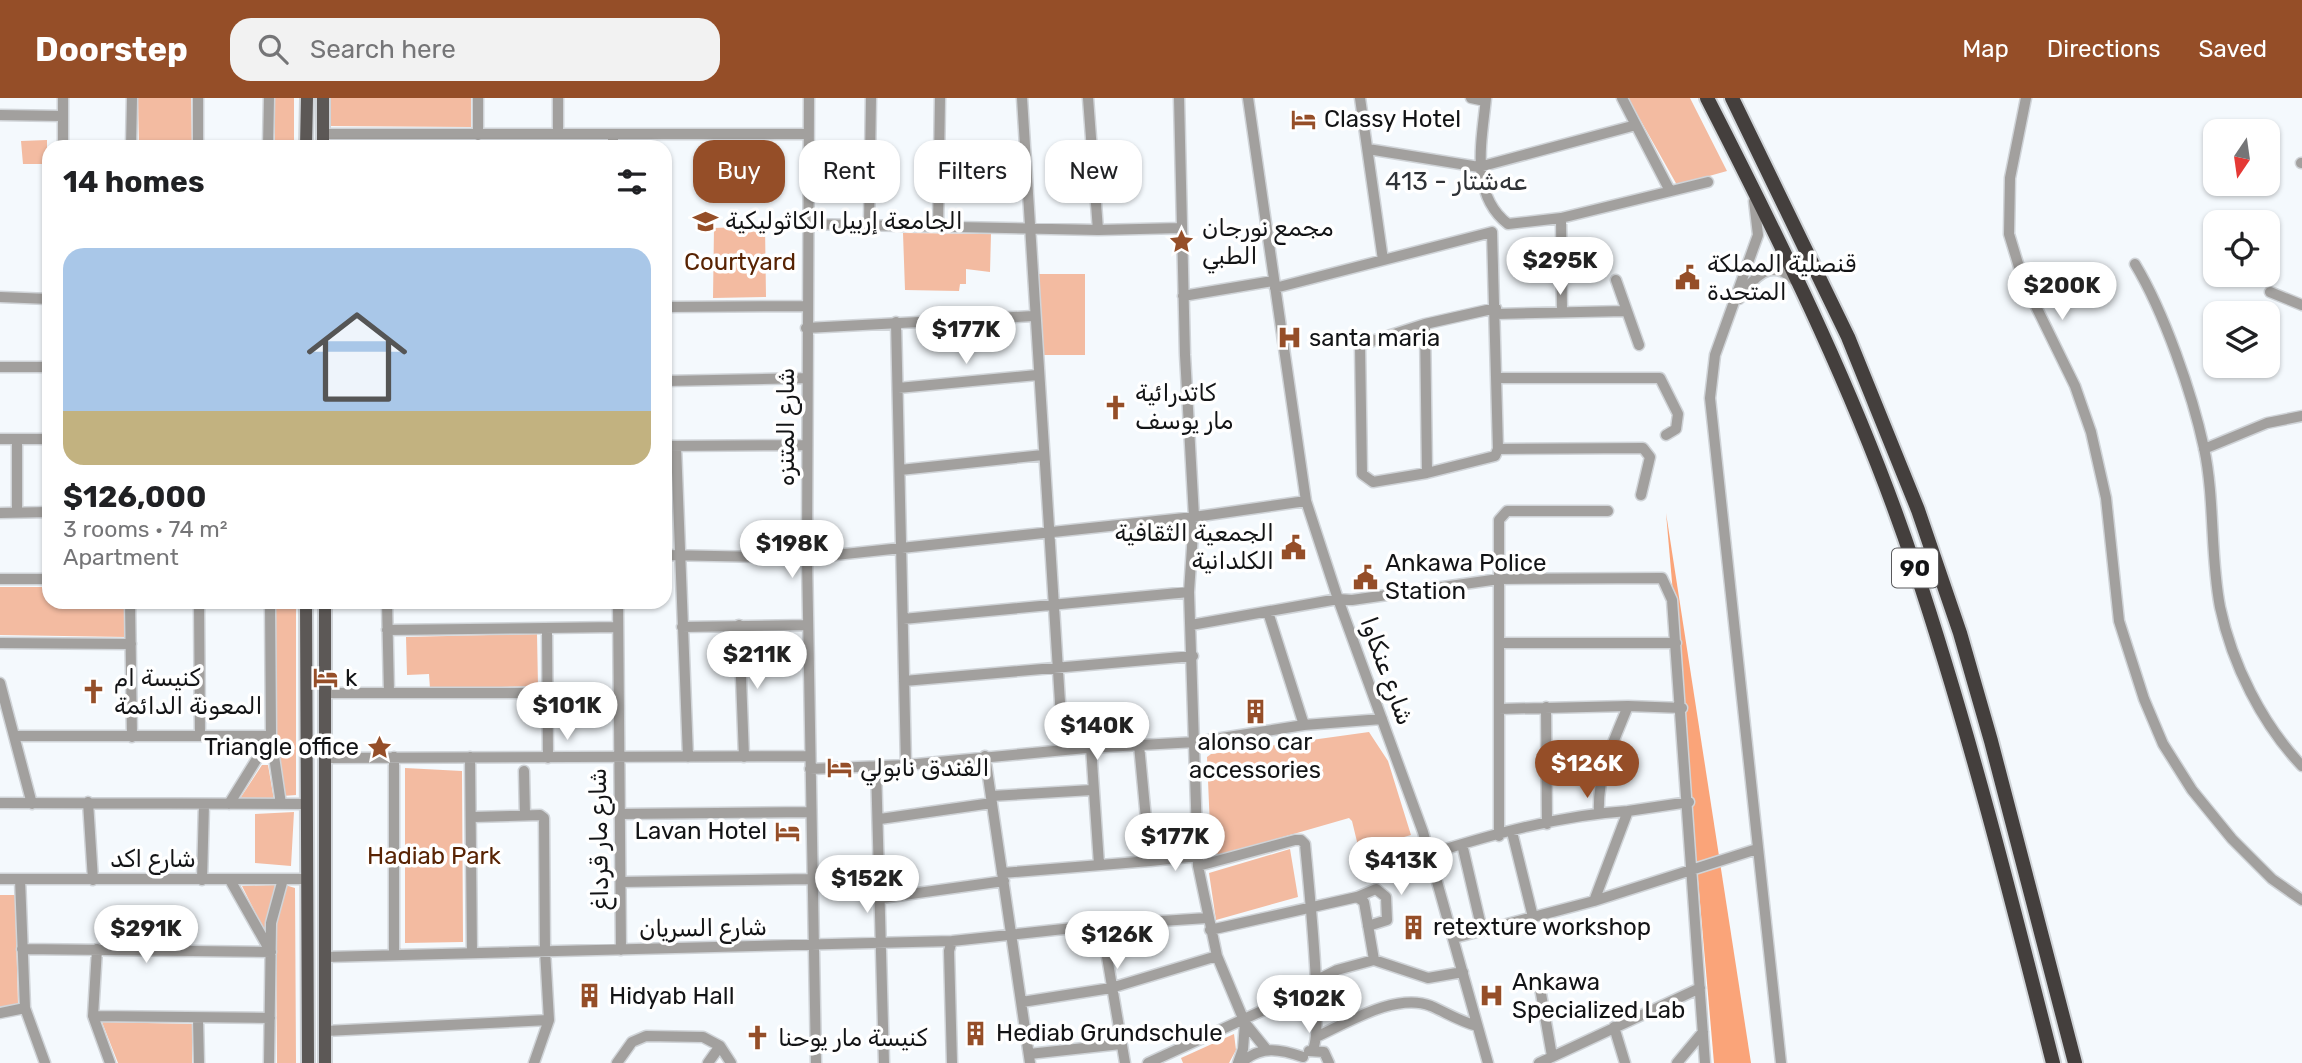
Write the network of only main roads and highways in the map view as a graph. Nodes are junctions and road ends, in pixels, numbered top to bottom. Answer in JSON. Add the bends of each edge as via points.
{"nodes":[{"id":1,"x":307,"y":98,"type":"edge"},
{"id":2,"x":323,"y":98,"type":"edge"},
{"id":3,"x":1707,"y":98,"type":"edge"},
{"id":4,"x":1732,"y":98,"type":"edge"},
{"id":5,"x":306,"y":140,"type":"edge"},
{"id":6,"x":323,"y":140,"type":"edge"},
{"id":7,"x":306,"y":609,"type":"edge"},
{"id":8,"x":325,"y":609,"type":"edge"},
{"id":9,"x":325,"y":630,"type":"junction"},
{"id":10,"x":306,"y":631,"type":"junction"},
{"id":11,"x":2001,"y":777,"type":"junction"},
{"id":12,"x":1977,"y":779,"type":"junction"},
{"id":13,"x":307,"y":982,"type":"junction"},
{"id":14,"x":325,"y":982,"type":"junction"},
{"id":15,"x":307,"y":1007,"type":"junction"},
{"id":16,"x":325,"y":1007,"type":"junction"},
{"id":17,"x":307,"y":1063,"type":"edge"},
{"id":18,"x":325,"y":1063,"type":"edge"},
{"id":19,"x":2053,"y":1063,"type":"edge"},
{"id":20,"x":2075,"y":1063,"type":"edge"}],
"edges":[{"from":1,"to":5,"type":"main road"},
{"from":2,"to":6,"type":"main road"},
{"from":3,"to":12,"type":"highway","number":"90","via":[[1806,298],[1872,453],[1914,566]]},
{"from":4,"to":11,"type":"highway","number":"90","via":[[1848,337],[1913,497],[1960,633]]},
{"from":7,"to":10,"type":"main road"},
{"from":8,"to":9,"type":"main road"},
{"from":9,"to":10,"type":"main road"},
{"from":9,"to":14,"type":"main road"},
{"from":10,"to":13,"type":"main road"},
{"from":11,"to":12,"type":"highway"},
{"from":11,"to":20,"type":"highway","number":"90"},
{"from":12,"to":19,"type":"highway","number":"90"},
{"from":13,"to":14,"type":"main road","via":[[316,990]]},
{"from":13,"to":15,"type":"main road"},
{"from":14,"to":16,"type":"main road"},
{"from":15,"to":16,"type":"main road","via":[[317,999]]},
{"from":15,"to":17,"type":"main road"},
{"from":16,"to":18,"type":"main road"}]}
